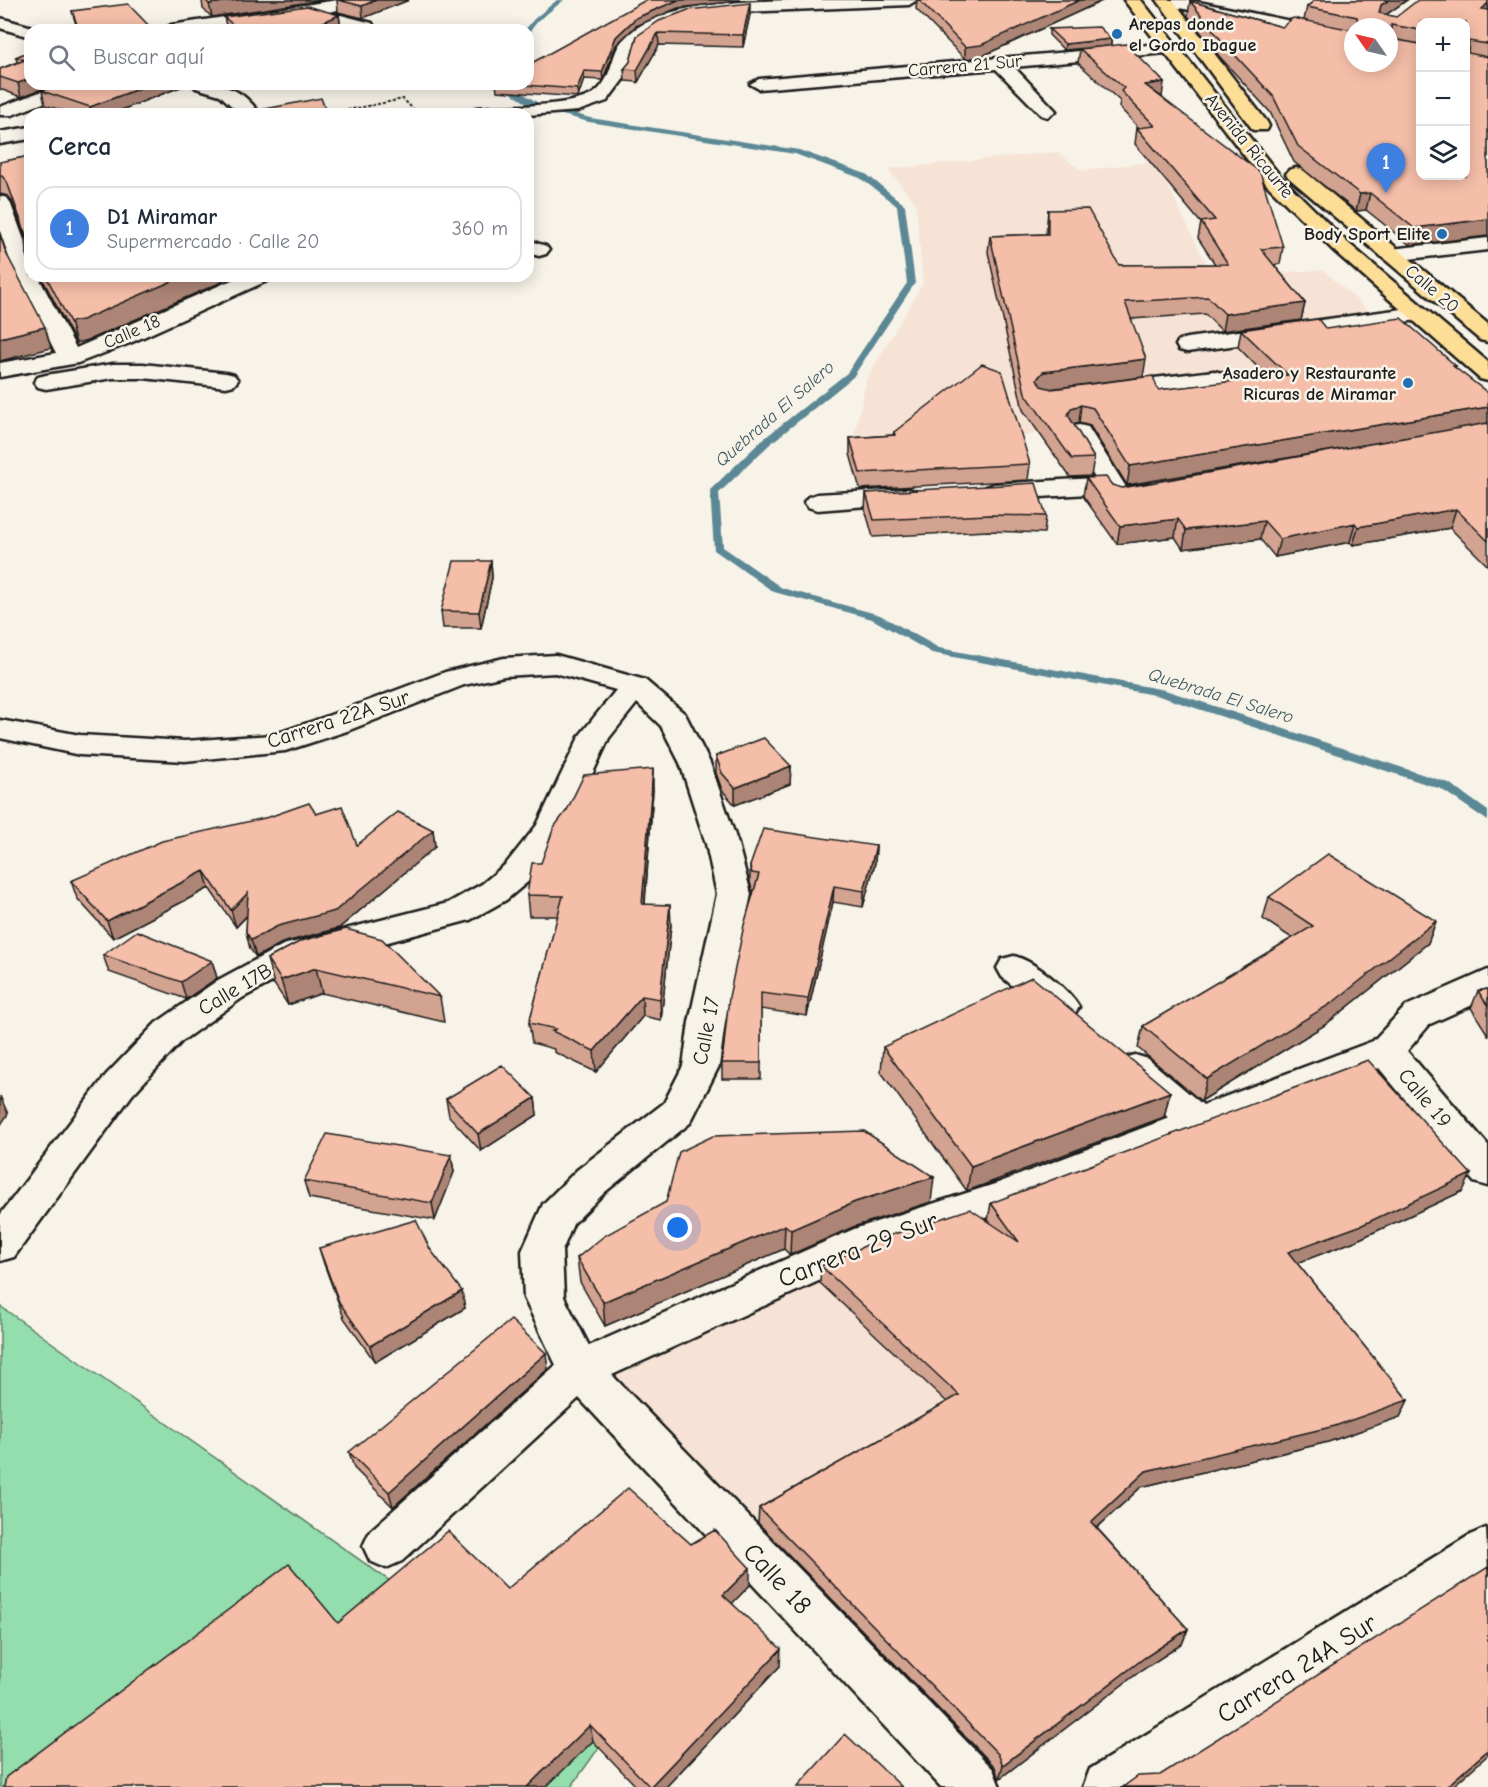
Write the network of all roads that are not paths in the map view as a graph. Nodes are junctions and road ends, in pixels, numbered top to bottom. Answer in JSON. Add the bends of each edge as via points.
{"nodes":[{"id":1,"x":361,"y":0,"type":"edge"},
{"id":2,"x":909,"y":0,"type":"edge"},
{"id":3,"x":1132,"y":0,"type":"edge"},
{"id":4,"x":1165,"y":0,"type":"edge"},
{"id":5,"x":310,"y":11,"type":"junction"},
{"id":6,"x":0,"y":23,"type":"edge"},
{"id":7,"x":229,"y":24,"type":"edge"},
{"id":8,"x":356,"y":24,"type":"edge"},
{"id":9,"x":24,"y":30,"type":"edge"},
{"id":10,"x":1344,"y":37,"type":"edge"},
{"id":11,"x":1171,"y":48,"type":"junction"},
{"id":12,"x":1000,"y":63,"type":"junction"},
{"id":13,"x":759,"y":84,"type":"dead end"},
{"id":14,"x":61,"y":90,"type":"edge"},
{"id":15,"x":223,"y":90,"type":"edge"},
{"id":16,"x":245,"y":108,"type":"edge"},
{"id":17,"x":6,"y":111,"type":"dead end"},
{"id":18,"x":534,"y":111,"type":"edge"},
{"id":19,"x":1047,"y":111,"type":"dead end"},
{"id":20,"x":24,"y":134,"type":"edge"},
{"id":21,"x":0,"y":138,"type":"edge"},
{"id":22,"x":1270,"y":140,"type":"dead end"},
{"id":23,"x":1284,"y":159,"type":"dead end"},
{"id":24,"x":6,"y":205,"type":"edge"},
{"id":25,"x":1488,"y":244,"type":"edge"},
{"id":26,"x":1391,"y":255,"type":"junction"},
{"id":27,"x":24,"y":268,"type":"edge"},
{"id":28,"x":30,"y":282,"type":"edge"},
{"id":29,"x":246,"y":282,"type":"edge"},
{"id":30,"x":1417,"y":314,"type":"junction"},
{"id":31,"x":1488,"y":335,"type":"edge"},
{"id":32,"x":70,"y":357,"type":"junction"},
{"id":33,"x":0,"y":370,"type":"edge"},
{"id":34,"x":1488,"y":374,"type":"edge"},
{"id":35,"x":226,"y":380,"type":"dead end"},
{"id":36,"x":0,"y":387,"type":"edge"},
{"id":37,"x":1084,"y":393,"type":"edge"},
{"id":38,"x":1079,"y":432,"type":"edge"},
{"id":39,"x":1165,"y":489,"type":"edge"},
{"id":40,"x":1115,"y":491,"type":"junction"},
{"id":41,"x":970,"y":493,"type":"edge"},
{"id":42,"x":935,"y":495,"type":"edge"},
{"id":43,"x":817,"y":502,"type":"dead end"},
{"id":44,"x":634,"y":686,"type":"junction"},
{"id":45,"x":0,"y":729,"type":"edge"},
{"id":46,"x":1014,"y":968,"type":"dead end"},
{"id":47,"x":1488,"y":983,"type":"edge"},
{"id":48,"x":1386,"y":1051,"type":"junction"},
{"id":49,"x":1198,"y":1122,"type":"junction"},
{"id":50,"x":1488,"y":1171,"type":"edge"},
{"id":51,"x":0,"y":1245,"type":"edge"},
{"id":52,"x":580,"y":1370,"type":"junction"},
{"id":53,"x":386,"y":1546,"type":"dead end"},
{"id":54,"x":1486,"y":1550,"type":"dead end"},
{"id":55,"x":975,"y":1787,"type":"edge"},
{"id":56,"x":1108,"y":1787,"type":"edge"}],
"edges":[{"from":1,"to":5,"type":"street"},
{"from":2,"to":18,"type":"street","via":[[743,7],[686,14],[652,27],[628,44],[619,73],[601,97],[579,106]]},
{"from":3,"to":11,"type":"main road","name":"Avenida Ricaurte"},
{"from":4,"to":10,"type":"street"},
{"from":4,"to":22,"type":"main road"},
{"from":5,"to":7,"type":"street"},
{"from":5,"to":8,"type":"street"},
{"from":6,"to":9,"type":"street"},
{"from":11,"to":12,"type":"street","name":"Carrera 21 Sur"},
{"from":11,"to":30,"type":"main road","name":"Avenida Ricaurte","via":[[1274,181]]},
{"from":12,"to":13,"type":"street","name":"Carrera 21 Sur"},
{"from":12,"to":19,"type":"street"},
{"from":14,"to":17,"type":"street"},
{"from":15,"to":16,"type":"street"},
{"from":20,"to":21,"type":"street"},
{"from":23,"to":26,"type":"main road","name":"Calle 20","via":[[1299,178]]},
{"from":24,"to":27,"type":"street"},
{"from":25,"to":26,"type":"street"},
{"from":26,"to":31,"type":"main road","name":"Calle 20"},
{"from":28,"to":32,"type":"street"},
{"from":29,"to":32,"type":"street","name":"Calle 18"},
{"from":30,"to":34,"type":"main road","name":"Avenida Ricaurte"},
{"from":30,"to":37,"type":"street","via":[[1187,345],[1214,378]]},
{"from":32,"to":33,"type":"street","name":"Calle 18"},
{"from":35,"to":36,"type":"street","via":[[112,371]]},
{"from":38,"to":40,"type":"street"},
{"from":39,"to":40,"type":"street"},
{"from":40,"to":41,"type":"street"},
{"from":42,"to":43,"type":"street"},
{"from":44,"to":45,"type":"street","name":"Carrera 22A Sur","via":[[556,664],[504,667],[455,678],[274,744],[185,751],[80,745]]},
{"from":44,"to":51,"type":"street","name":"Calle 17B","via":[[596,735],[551,829],[518,872],[494,892],[458,912],[295,954],[230,989],[169,1032],[119,1085]]},
{"from":44,"to":52,"type":"street","name":"Calle 17","via":[[674,722],[695,763],[734,894],[701,1066],[677,1113],[591,1181],[557,1215],[542,1251],[544,1298]]},
{"from":46,"to":49,"type":"street"},
{"from":47,"to":48,"type":"street","via":[[1418,1015]]},
{"from":48,"to":49,"type":"street","name":"Carrera 29 Sur"},
{"from":48,"to":50,"type":"street","name":"Calle 19"},
{"from":49,"to":52,"type":"street","name":"Carrera 29 Sur","via":[[1008,1196],[868,1242]]},
{"from":52,"to":53,"type":"street","name":"Carrera 29 Sur"},
{"from":52,"to":55,"type":"street","name":"Calle 18"},
{"from":54,"to":56,"type":"street","name":"Carrera 24A Sur"}]}
